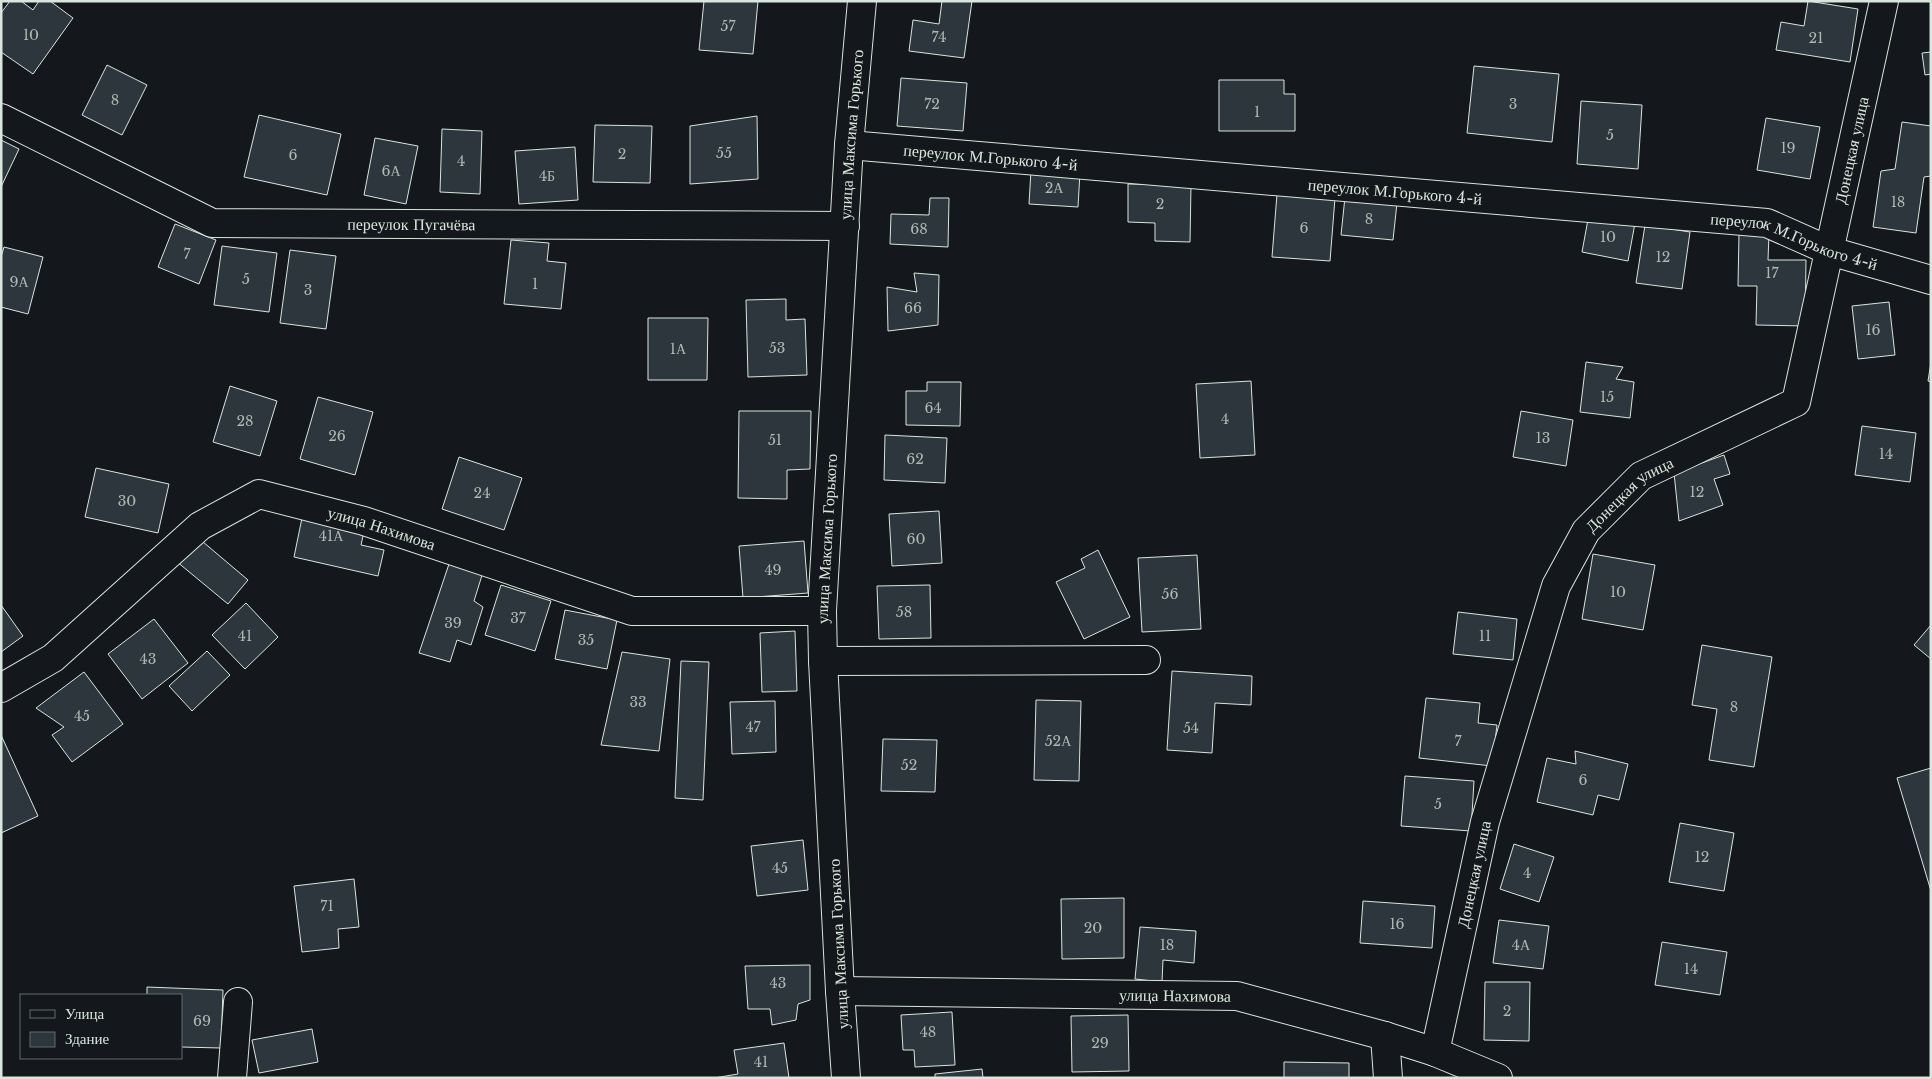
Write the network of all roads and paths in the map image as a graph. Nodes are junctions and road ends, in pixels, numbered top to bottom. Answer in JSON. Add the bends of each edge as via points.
{"nodes":[{"id":1,"x":862,"y":1,"type":"edge"},
{"id":2,"x":1884,"y":1,"type":"edge"},
{"id":3,"x":1,"y":118,"type":"edge"},
{"id":4,"x":848,"y":145,"type":"junction"},
{"id":5,"x":845,"y":226,"type":"junction"},
{"id":6,"x":1830,"y":251,"type":"junction"},
{"id":7,"x":1931,"y":280,"type":"edge"},
{"id":8,"x":822,"y":611,"type":"junction"},
{"id":9,"x":1146,"y":660,"type":"dead end"},
{"id":10,"x":823,"y":661,"type":"junction"},
{"id":11,"x":1,"y":688,"type":"edge"},
{"id":12,"x":840,"y":991,"type":"junction"},
{"id":13,"x":238,"y":1002,"type":"dead end"},
{"id":14,"x":1385,"y":1036,"type":"junction"},
{"id":15,"x":1436,"y":1052,"type":"junction"},
{"id":16,"x":232,"y":1078,"type":"edge"},
{"id":17,"x":846,"y":1078,"type":"edge"},
{"id":18,"x":1388,"y":1078,"type":"edge"},
{"id":19,"x":1498,"y":1078,"type":"edge"}],
"edges":[{"from":1,"to":4,"type":"street","name":"улица Максима Горького"},
{"from":2,"to":6,"type":"street","name":"Донецкая улица"},
{"from":3,"to":5,"type":"street","name":"переулок Пугачёва","via":[[212,223]]},
{"from":4,"to":5,"type":"street","name":"улица Максима Горького"},
{"from":4,"to":6,"type":"street","name":"переулок М.Горького 4-й","via":[[1767,223]]},
{"from":5,"to":8,"type":"street","name":"улица Максима Горького"},
{"from":6,"to":7,"type":"street","name":"переулок М.Горького 4-й"},
{"from":6,"to":15,"type":"street","name":"Донецкая улица","via":[[1796,402],[1641,476],[1586,531],[1556,586],[1485,822]]},
{"from":8,"to":10,"type":"street","name":"улица Максима Горького"},
{"from":8,"to":11,"type":"street","name":"улица Нахимова","via":[[632,611],[364,521],[259,494],[200,526],[53,658]]},
{"from":9,"to":10,"type":"street"},
{"from":10,"to":12,"type":"street","name":"улица Максима Горького"},
{"from":12,"to":14,"type":"street","name":"улица Нахимова","via":[[1237,996]]},
{"from":12,"to":17,"type":"street","name":"улица Максима Горького"},
{"from":13,"to":16,"type":"street"},
{"from":14,"to":15,"type":"street","name":"улица Нахимова"},
{"from":14,"to":18,"type":"street"},
{"from":15,"to":19,"type":"street","name":"улица Нахимова"}]}
